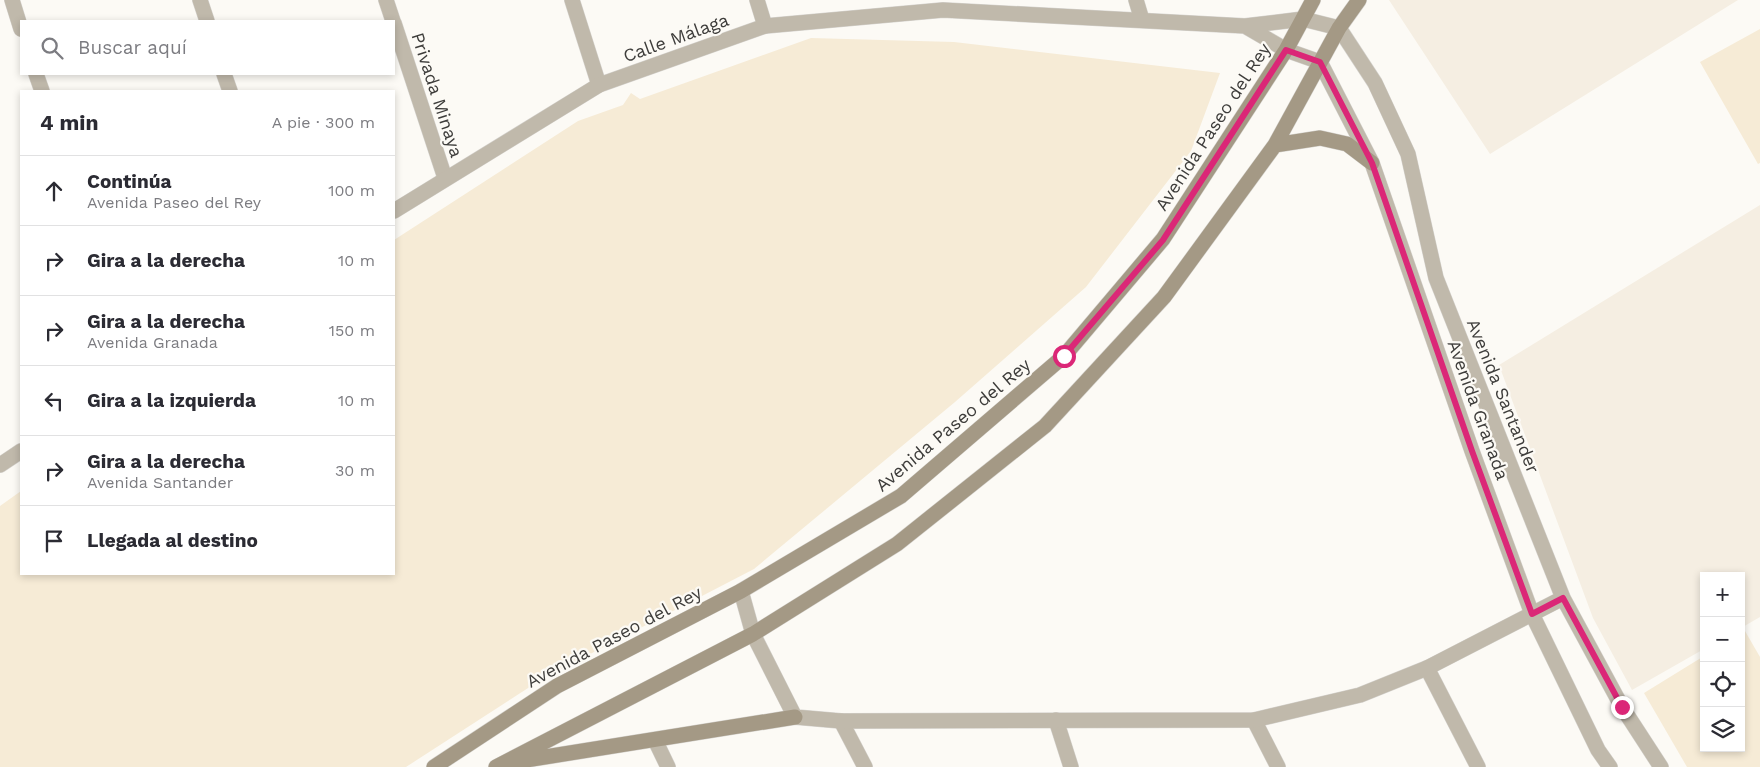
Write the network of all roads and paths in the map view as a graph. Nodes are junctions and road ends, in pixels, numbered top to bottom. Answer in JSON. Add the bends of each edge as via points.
{"nodes":[{"id":1,"x":12,"y":0,"type":"edge"},
{"id":2,"x":200,"y":0,"type":"edge"},
{"id":3,"x":386,"y":0,"type":"edge"},
{"id":4,"x":572,"y":0,"type":"edge"},
{"id":5,"x":757,"y":0,"type":"edge"},
{"id":6,"x":1136,"y":0,"type":"edge"},
{"id":7,"x":1313,"y":0,"type":"edge"},
{"id":8,"x":1359,"y":0,"type":"edge"},
{"id":9,"x":942,"y":5,"type":"edge"},
{"id":10,"x":1303,"y":19,"type":"junction"},
{"id":11,"x":207,"y":20,"type":"edge"},
{"id":12,"x":393,"y":20,"type":"edge"},
{"id":13,"x":1142,"y":20,"type":"junction"},
{"id":14,"x":395,"y":25,"type":"edge"},
{"id":15,"x":20,"y":26,"type":"edge"},
{"id":16,"x":766,"y":26,"type":"junction"},
{"id":17,"x":1245,"y":26,"type":"junction"},
{"id":18,"x":1338,"y":28,"type":"junction"},
{"id":19,"x":1286,"y":50,"type":"junction"},
{"id":20,"x":1320,"y":62,"type":"junction"},
{"id":21,"x":36,"y":75,"type":"edge"},
{"id":22,"x":224,"y":75,"type":"edge"},
{"id":23,"x":599,"y":85,"type":"junction"},
{"id":24,"x":42,"y":90,"type":"edge"},
{"id":25,"x":230,"y":90,"type":"edge"},
{"id":26,"x":1275,"y":145,"type":"junction"},
{"id":27,"x":1372,"y":163,"type":"junction"},
{"id":28,"x":445,"y":178,"type":"junction"},
{"id":29,"x":395,"y":210,"type":"edge"},
{"id":30,"x":20,"y":452,"type":"edge"},
{"id":31,"x":0,"y":465,"type":"edge"},
{"id":32,"x":741,"y":591,"type":"junction"},
{"id":33,"x":1563,"y":598,"type":"junction"},
{"id":34,"x":1532,"y":614,"type":"junction"},
{"id":35,"x":753,"y":634,"type":"junction"},
{"id":36,"x":1426,"y":668,"type":"junction"},
{"id":37,"x":795,"y":717,"type":"junction"},
{"id":38,"x":841,"y":720,"type":"junction"},
{"id":39,"x":1056,"y":720,"type":"junction"},
{"id":40,"x":1254,"y":720,"type":"junction"},
{"id":41,"x":655,"y":740,"type":"junction"},
{"id":42,"x":498,"y":766,"type":"edge"},
{"id":43,"x":434,"y":767,"type":"edge"},
{"id":44,"x":668,"y":767,"type":"edge"},
{"id":45,"x":865,"y":767,"type":"edge"},
{"id":46,"x":1071,"y":767,"type":"edge"},
{"id":47,"x":1278,"y":767,"type":"edge"},
{"id":48,"x":1478,"y":767,"type":"edge"},
{"id":49,"x":1610,"y":767,"type":"edge"},
{"id":50,"x":1661,"y":767,"type":"edge"}],
"edges":[{"from":1,"to":15,"type":"street"},
{"from":2,"to":11,"type":"street"},
{"from":3,"to":12,"type":"street","name":"Privada Minaya"},
{"from":4,"to":23,"type":"street"},
{"from":5,"to":16,"type":"street"},
{"from":6,"to":13,"type":"street"},
{"from":7,"to":10,"type":"street","name":"Avenida Paseo del Rey"},
{"from":8,"to":18,"type":"street"},
{"from":9,"to":13,"type":"street","name":"Calle Málaga"},
{"from":9,"to":16,"type":"street","name":"Calle Málaga"},
{"from":10,"to":17,"type":"street","name":"Calle Málaga"},
{"from":10,"to":18,"type":"street"},
{"from":10,"to":19,"type":"street","name":"Avenida Paseo del Rey"},
{"from":13,"to":17,"type":"street","name":"Calle Málaga"},
{"from":14,"to":28,"type":"street","name":"Privada Minaya"},
{"from":16,"to":23,"type":"street","name":"Calle Málaga"},
{"from":17,"to":19,"type":"street","name":"Calle Málaga"},
{"from":18,"to":20,"type":"street"},
{"from":18,"to":33,"type":"street","name":"Avenida Santander","via":[[1375,83],[1408,154],[1436,278]]},
{"from":19,"to":20,"type":"street","name":"Calle Málaga"},
{"from":19,"to":32,"type":"street","name":"Avenida Paseo del Rey","via":[[1163,240],[1064,356],[901,496]]},
{"from":20,"to":26,"type":"street"},
{"from":20,"to":27,"type":"street","name":"Avenida Granada"},
{"from":21,"to":24,"type":"street"},
{"from":22,"to":25,"type":"street"},
{"from":23,"to":28,"type":"street","name":"Calle Málaga"},
{"from":26,"to":27,"type":"street","via":[[1320,138],[1347,144]]},
{"from":26,"to":35,"type":"street","via":[[1164,297],[1045,426],[897,544]]},
{"from":27,"to":34,"type":"street","name":"Avenida Granada","via":[[1468,442]]},
{"from":28,"to":29,"type":"street","name":"Calle Málaga"},
{"from":30,"to":31,"type":"street"},
{"from":32,"to":35,"type":"street"},
{"from":32,"to":43,"type":"street","name":"Avenida Paseo del Rey","via":[[557,686]]},
{"from":33,"to":34,"type":"street"},
{"from":33,"to":50,"type":"street","name":"Avenida Santander","via":[[1622,707]]},
{"from":34,"to":36,"type":"street"},
{"from":34,"to":49,"type":"street","name":"Avenida Granada","via":[[1598,750]]},
{"from":35,"to":37,"type":"street"},
{"from":35,"to":42,"type":"street"},
{"from":36,"to":40,"type":"street","via":[[1360,695]]},
{"from":36,"to":48,"type":"street"},
{"from":37,"to":38,"type":"street"},
{"from":37,"to":41,"type":"street"},
{"from":38,"to":39,"type":"street"},
{"from":38,"to":45,"type":"street"},
{"from":39,"to":40,"type":"street"},
{"from":39,"to":46,"type":"street"},
{"from":40,"to":47,"type":"street"},
{"from":41,"to":42,"type":"street"},
{"from":41,"to":44,"type":"street"}]}
